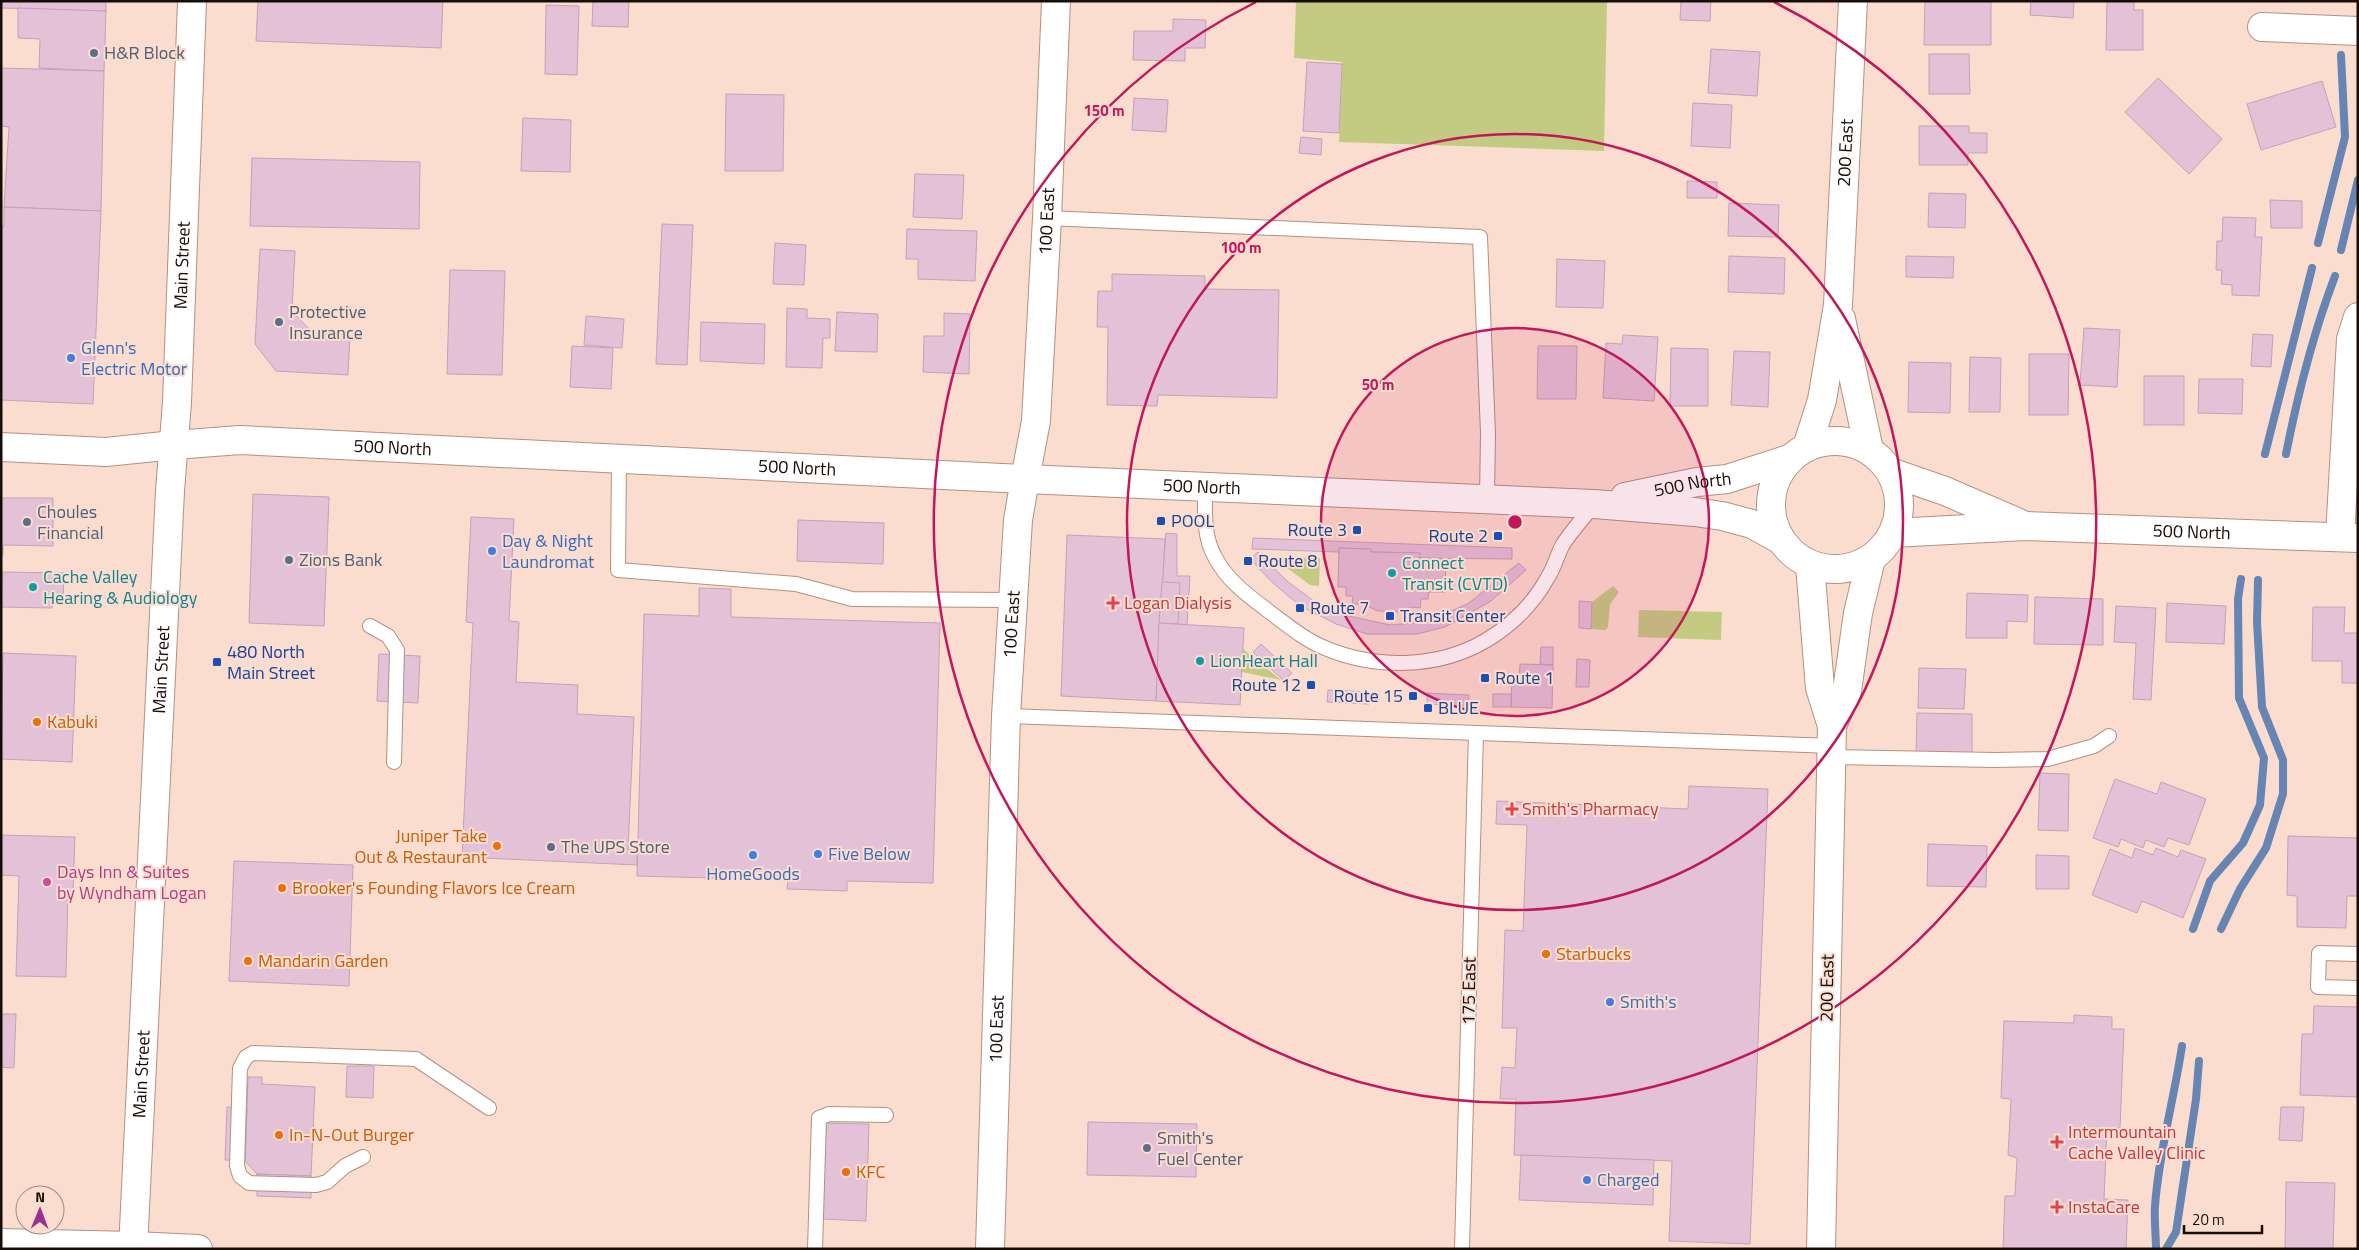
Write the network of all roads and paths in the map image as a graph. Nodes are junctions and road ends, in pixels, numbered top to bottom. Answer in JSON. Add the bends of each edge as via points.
{"nodes":[{"id":1,"x":192,"y":1,"type":"edge"},
{"id":2,"x":1056,"y":1,"type":"edge"},
{"id":3,"x":1853,"y":1,"type":"edge"},
{"id":4,"x":2262,"y":27,"type":"dead end"},
{"id":5,"x":2358,"y":30,"type":"edge"},
{"id":6,"x":1047,"y":218,"type":"junction"},
{"id":7,"x":1838,"y":305,"type":"junction"},
{"id":8,"x":2358,"y":317,"type":"edge"},
{"id":9,"x":174,"y":445,"type":"junction"},
{"id":10,"x":1,"y":447,"type":"edge"},
{"id":11,"x":1869,"y":450,"type":"junction"},
{"id":12,"x":1798,"y":453,"type":"junction"},
{"id":13,"x":619,"y":459,"type":"junction"},
{"id":14,"x":1892,"y":473,"type":"junction"},
{"id":15,"x":1025,"y":479,"type":"junction"},
{"id":16,"x":1205,"y":487,"type":"junction"},
{"id":17,"x":1487,"y":498,"type":"junction"},
{"id":18,"x":1594,"y":504,"type":"junction"},
{"id":19,"x":2025,"y":526,"type":"junction"},
{"id":20,"x":1893,"y":533,"type":"junction"},
{"id":21,"x":2349,"y":537,"type":"edge"},
{"id":22,"x":1779,"y":539,"type":"junction"},
{"id":23,"x":1871,"y":559,"type":"junction"},
{"id":24,"x":1810,"y":565,"type":"junction"},
{"id":25,"x":1013,"y":600,"type":"junction"},
{"id":26,"x":370,"y":626,"type":"dead end"},
{"id":27,"x":1006,"y":716,"type":"junction"},
{"id":28,"x":1476,"y":733,"type":"junction"},
{"id":29,"x":2109,"y":736,"type":"dead end"},
{"id":30,"x":1832,"y":743,"type":"junction"},
{"id":31,"x":394,"y":762,"type":"dead end"},
{"id":32,"x":2358,"y":954,"type":"edge"},
{"id":33,"x":2358,"y":988,"type":"edge"},
{"id":34,"x":489,"y":1108,"type":"dead end"},
{"id":35,"x":886,"y":1115,"type":"dead end"},
{"id":36,"x":363,"y":1157,"type":"dead end"},
{"id":37,"x":1,"y":1243,"type":"edge"},
{"id":38,"x":133,"y":1247,"type":"edge"},
{"id":39,"x":198,"y":1249,"type":"edge"},
{"id":40,"x":815,"y":1249,"type":"edge"},
{"id":41,"x":990,"y":1249,"type":"edge"},
{"id":42,"x":1462,"y":1249,"type":"edge"},
{"id":43,"x":1821,"y":1249,"type":"edge"}],
"edges":[{"from":1,"to":9,"type":"street","name":"Main Street"},
{"from":2,"to":6,"type":"street","name":"100 East"},
{"from":3,"to":7,"type":"street","name":"200 East"},
{"from":4,"to":5,"type":"street"},
{"from":6,"to":15,"type":"street","name":"100 East","via":[[1036,421]]},
{"from":6,"to":17,"type":"lane","via":[[1480,236],[1488,434]]},
{"from":7,"to":11,"type":"street","name":"200 East"},
{"from":7,"to":12,"type":"street","name":"200 East","via":[[1822,400]]},
{"from":8,"to":21,"type":"street","via":[[2351,339]]},
{"from":9,"to":10,"type":"street","name":"500 North","via":[[106,452]]},
{"from":9,"to":13,"type":"street","name":"500 North","via":[[240,440]]},
{"from":9,"to":38,"type":"street","name":"Main Street"},
{"from":11,"to":12,"type":"street","via":[[1848,442],[1827,441]]},
{"from":11,"to":14,"type":"street"},
{"from":12,"to":18,"type":"street","name":"500 North","via":[[1727,479],[1697,482]]},
{"from":12,"to":22,"type":"street","via":[[1776,476],[1770,496],[1771,518]]},
{"from":13,"to":15,"type":"street","name":"500 North"},
{"from":13,"to":25,"type":"lane","via":[[618,570],[796,584],[852,598]]},
{"from":14,"to":19,"type":"street","name":"500 North","via":[[1945,491]]},
{"from":14,"to":20,"type":"street","via":[[1900,504]]},
{"from":15,"to":16,"type":"street","name":"500 North"},
{"from":15,"to":25,"type":"street","name":"100 East","via":[[1018,520]]},
{"from":16,"to":17,"type":"street","name":"500 North"},
{"from":16,"to":18,"type":"lane","via":[[1209,542],[1218,563],[1237,587],[1291,628],[1324,648],[1364,660],[1400,664],[1439,659],[1464,651],[1505,628],[1538,594],[1550,576],[1562,546]]},
{"from":17,"to":18,"type":"street","name":"500 North"},
{"from":18,"to":22,"type":"street","name":"500 North","via":[[1722,516],[1752,524]]},
{"from":19,"to":20,"type":"street","name":"500 North"},
{"from":19,"to":21,"type":"street","name":"500 North"},
{"from":20,"to":23,"type":"street"},
{"from":22,"to":24,"type":"street","via":[[1792,554]]},
{"from":23,"to":24,"type":"street","via":[[1852,568],[1830,570]]},
{"from":23,"to":30,"type":"street","name":"200 East","via":[[1858,613],[1847,691]]},
{"from":24,"to":30,"type":"street","name":"200 East","via":[[1820,688]]},
{"from":25,"to":27,"type":"street","name":"100 East"},
{"from":26,"to":31,"type":"lane","via":[[388,636],[397,650]]},
{"from":27,"to":28,"type":"lane"},
{"from":27,"to":41,"type":"street","name":"100 East"},
{"from":28,"to":30,"type":"lane"},
{"from":28,"to":42,"type":"lane","name":"175 East"},
{"from":29,"to":30,"type":"lane","via":[[2094,746],[2048,759],[1995,760]]},
{"from":30,"to":43,"type":"street","name":"200 East"},
{"from":32,"to":33,"type":"lane","via":[[2319,953],[2318,987]]},
{"from":34,"to":36,"type":"lane","via":[[416,1059],[253,1053],[246,1057],[240,1068],[237,1166],[240,1176],[249,1183],[316,1185],[328,1182],[345,1166]]},
{"from":35,"to":40,"type":"lane","via":[[829,1114],[818,1118]]},
{"from":37,"to":38,"type":"street"},
{"from":38,"to":39,"type":"street"}]}
